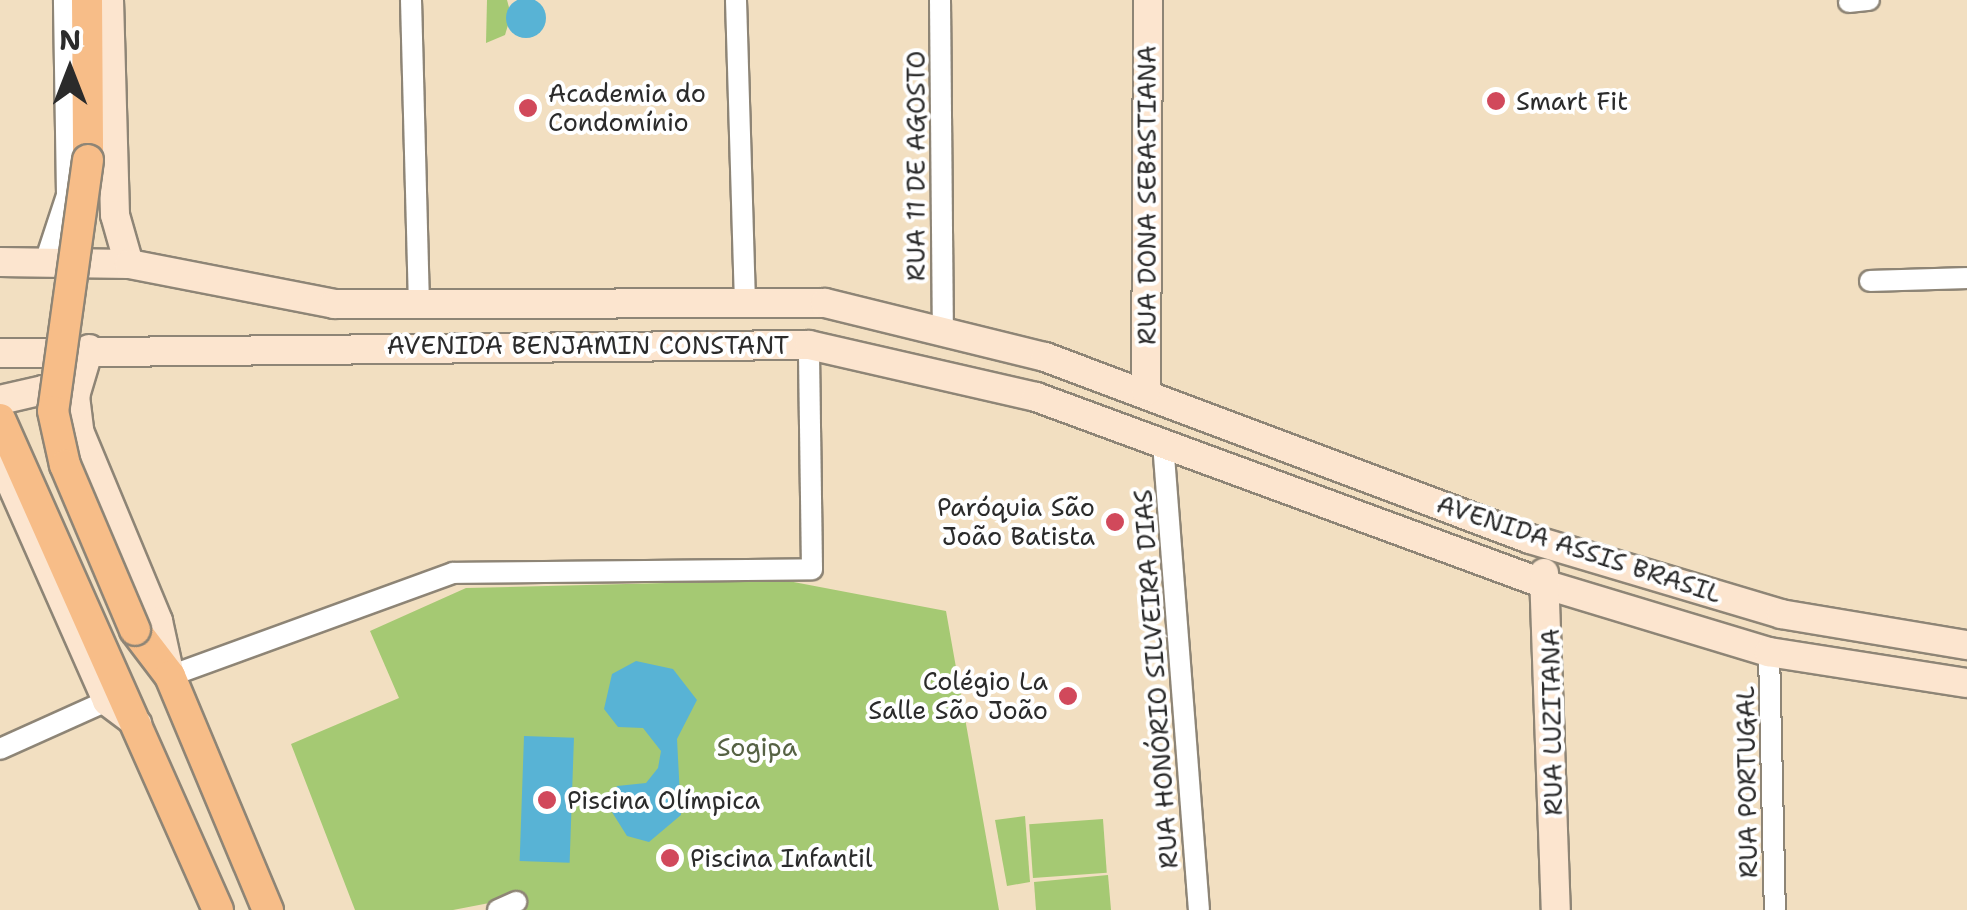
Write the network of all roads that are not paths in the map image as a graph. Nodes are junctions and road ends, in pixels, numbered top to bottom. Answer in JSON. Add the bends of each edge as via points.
{"nodes":[{"id":1,"x":64,"y":0,"type":"edge"},
{"id":2,"x":87,"y":0,"type":"edge"},
{"id":3,"x":109,"y":0,"type":"edge"},
{"id":4,"x":412,"y":0,"type":"edge"},
{"id":5,"x":736,"y":0,"type":"edge"},
{"id":6,"x":940,"y":0,"type":"edge"},
{"id":7,"x":1148,"y":0,"type":"edge"},
{"id":8,"x":46,"y":259,"type":"junction"},
{"id":9,"x":0,"y":262,"type":"edge"},
{"id":10,"x":129,"y":264,"type":"junction"},
{"id":11,"x":1967,"y":278,"type":"edge"},
{"id":12,"x":1870,"y":281,"type":"dead end"},
{"id":13,"x":746,"y":300,"type":"junction"},
{"id":14,"x":419,"y":303,"type":"junction"},
{"id":15,"x":943,"y":332,"type":"junction"},
{"id":16,"x":809,"y":345,"type":"junction"},
{"id":17,"x":89,"y":349,"type":"junction"},
{"id":18,"x":0,"y":353,"type":"edge"},
{"id":19,"x":1146,"y":391,"type":"junction"},
{"id":20,"x":75,"y":396,"type":"junction"},
{"id":21,"x":0,"y":400,"type":"edge"},
{"id":22,"x":0,"y":419,"type":"edge"},
{"id":23,"x":1163,"y":444,"type":"junction"},
{"id":24,"x":0,"y":458,"type":"edge"},
{"id":25,"x":1530,"y":539,"type":"junction"},
{"id":26,"x":1550,"y":586,"type":"junction"},
{"id":27,"x":1967,"y":645,"type":"edge"},
{"id":28,"x":1769,"y":652,"type":"junction"},
{"id":29,"x":170,"y":676,"type":"junction"},
{"id":30,"x":1967,"y":683,"type":"edge"},
{"id":31,"x":107,"y":701,"type":"junction"},
{"id":32,"x":143,"y":729,"type":"junction"},
{"id":33,"x":0,"y":749,"type":"edge"},
{"id":34,"x":218,"y":910,"type":"edge"},
{"id":35,"x":268,"y":910,"type":"edge"},
{"id":36,"x":1200,"y":910,"type":"edge"},
{"id":37,"x":1556,"y":910,"type":"edge"},
{"id":38,"x":1776,"y":910,"type":"edge"}],
"edges":[{"from":1,"to":8,"type":"street","via":[[67,195]]},
{"from":2,"to":29,"type":"main road","bridge":true,"via":[[87,214],[53,411],[65,466],[135,630]]},
{"from":3,"to":10,"type":"main road","via":[[116,215]]},
{"from":4,"to":14,"type":"street"},
{"from":5,"to":13,"type":"street"},
{"from":6,"to":15,"type":"street","name":"RUA 11 DE AGOSTO"},
{"from":7,"to":19,"type":"main road","name":"RUA DONA SEBASTIANA"},
{"from":8,"to":9,"type":"main road","name":"AVENIDA BENJAMIN CONSTANT"},
{"from":8,"to":10,"type":"main road","name":"AVENIDA BENJAMIN CONSTANT"},
{"from":10,"to":14,"type":"main road","name":"AVENIDA BENJAMIN CONSTANT","via":[[334,304]]},
{"from":11,"to":12,"type":"street"},
{"from":13,"to":14,"type":"main road","name":"AVENIDA BENJAMIN CONSTANT"},
{"from":13,"to":15,"type":"main road","name":"AVENIDA BENJAMIN CONSTANT","via":[[825,304]]},
{"from":15,"to":19,"type":"main road","name":"AVENIDA BENJAMIN CONSTANT"},
{"from":16,"to":17,"type":"main road","name":"AVENIDA BENJAMIN CONSTANT"},
{"from":16,"to":23,"type":"main road","name":"AVENIDA BENJAMIN CONSTANT","via":[[1036,396]]},
{"from":16,"to":29,"type":"street","via":[[812,568],[453,573]]},
{"from":17,"to":18,"type":"main road","name":"AVENIDA BENJAMIN CONSTANT"},
{"from":17,"to":20,"type":"main road"},
{"from":19,"to":25,"type":"main road","name":"AVENIDA ASSIS BRASIL"},
{"from":20,"to":21,"type":"main road","via":[[43,390]]},
{"from":20,"to":29,"type":"main road","via":[[89,461],[158,621]]},
{"from":22,"to":32,"type":"main road"},
{"from":23,"to":26,"type":"main road","name":"AVENIDA ASSIS BRASIL"},
{"from":23,"to":36,"type":"street","name":"RUA HONÓRIO SILVEIRA DIAS"},
{"from":24,"to":31,"type":"main road"},
{"from":25,"to":26,"type":"main road","name":"RUA LUZITANA"},
{"from":25,"to":27,"type":"main road","name":"AVENIDA ASSIS BRASIL","via":[[1780,614]]},
{"from":26,"to":28,"type":"main road","name":"AVENIDA ASSIS BRASIL"},
{"from":26,"to":37,"type":"main road","name":"RUA LUZITANA"},
{"from":28,"to":30,"type":"main road","name":"AVENIDA ASSIS BRASIL"},
{"from":28,"to":38,"type":"street","name":"RUA PORTUGAL"},
{"from":29,"to":35,"type":"main road"},
{"from":31,"to":32,"type":"main road"},
{"from":31,"to":33,"type":"street"},
{"from":32,"to":34,"type":"main road"}]}
